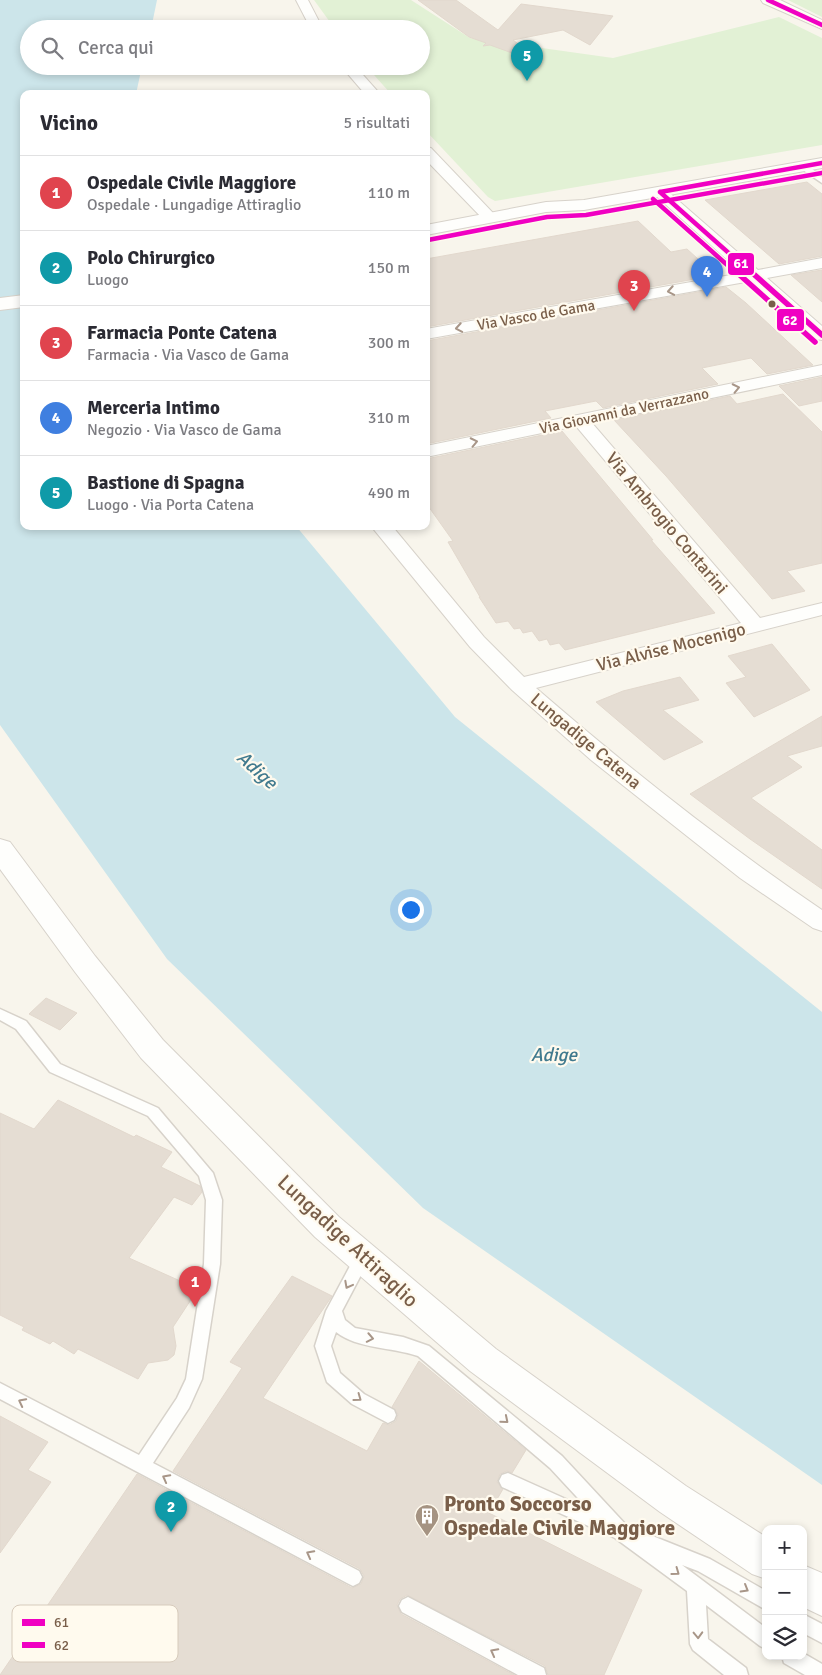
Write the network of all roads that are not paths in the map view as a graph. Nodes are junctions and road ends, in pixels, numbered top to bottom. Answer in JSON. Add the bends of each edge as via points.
{"nodes":[{"id":1,"x":302,"y":0,"type":"edge"},
{"id":2,"x":768,"y":0,"type":"edge"},
{"id":3,"x":312,"y":20,"type":"edge"},
{"id":4,"x":822,"y":25,"type":"edge"},
{"id":5,"x":355,"y":75,"type":"edge"},
{"id":6,"x":369,"y":90,"type":"edge"},
{"id":7,"x":430,"y":155,"type":"edge"},
{"id":8,"x":822,"y":162,"type":"edge"},
{"id":9,"x":803,"y":166,"type":"junction"},
{"id":10,"x":822,"y":181,"type":"edge"},
{"id":11,"x":660,"y":192,"type":"junction"},
{"id":12,"x":584,"y":205,"type":"junction"},
{"id":13,"x":489,"y":217,"type":"junction"},
{"id":14,"x":430,"y":229,"type":"edge"},
{"id":15,"x":430,"y":236,"type":"edge"},
{"id":16,"x":822,"y":263,"type":"edge"},
{"id":17,"x":755,"y":276,"type":"junction"},
{"id":18,"x":20,"y":302,"type":"edge"},
{"id":19,"x":0,"y":304,"type":"edge"},
{"id":20,"x":430,"y":333,"type":"edge"},
{"id":21,"x":822,"y":336,"type":"edge"},
{"id":22,"x":822,"y":370,"type":"edge"},
{"id":23,"x":580,"y":420,"type":"junction"},
{"id":24,"x":430,"y":451,"type":"edge"},
{"id":25,"x":384,"y":530,"type":"edge"},
{"id":26,"x":822,"y":609,"type":"edge"},
{"id":27,"x":754,"y":625,"type":"junction"},
{"id":28,"x":520,"y":685,"type":"junction"},
{"id":29,"x":0,"y":849,"type":"edge"},
{"id":30,"x":822,"y":922,"type":"edge"},
{"id":31,"x":0,"y":1014,"type":"edge"},
{"id":32,"x":362,"y":1258,"type":"junction"},
{"id":33,"x":334,"y":1312,"type":"junction"},
{"id":34,"x":0,"y":1391,"type":"edge"},
{"id":35,"x":388,"y":1415,"type":"dead end"},
{"id":36,"x":142,"y":1465,"type":"junction"},
{"id":37,"x":508,"y":1481,"type":"dead end"},
{"id":38,"x":622,"y":1533,"type":"junction"},
{"id":39,"x":762,"y":1557,"type":"edge"},
{"id":40,"x":353,"y":1577,"type":"dead end"},
{"id":41,"x":696,"y":1586,"type":"junction"},
{"id":42,"x":807,"y":1587,"type":"edge"},
{"id":43,"x":822,"y":1596,"type":"edge"},
{"id":44,"x":762,"y":1599,"type":"edge"},
{"id":45,"x":408,"y":1606,"type":"dead end"},
{"id":46,"x":807,"y":1625,"type":"edge"},
{"id":47,"x":822,"y":1634,"type":"edge"},
{"id":48,"x":762,"y":1638,"type":"edge"},
{"id":49,"x":798,"y":1660,"type":"edge"},
{"id":50,"x":537,"y":1675,"type":"edge"},
{"id":51,"x":739,"y":1675,"type":"edge"},
{"id":52,"x":822,"y":1675,"type":"edge"}],
"edges":[{"from":1,"to":3,"type":"street"},
{"from":2,"to":4,"type":"street"},
{"from":5,"to":6,"type":"street"},
{"from":7,"to":13,"type":"street"},
{"from":8,"to":9,"type":"street"},
{"from":9,"to":10,"type":"lane"},
{"from":9,"to":11,"type":"street"},
{"from":11,"to":12,"type":"street"},
{"from":11,"to":17,"type":"street"},
{"from":12,"to":13,"type":"street","via":[[546,207]]},
{"from":12,"to":15,"type":"street","via":[[555,215]]},
{"from":13,"to":14,"type":"street"},
{"from":16,"to":17,"type":"street","name":"Via Vasco de Gama"},
{"from":17,"to":20,"type":"street","name":"Via Vasco de Gama","one_way":true},
{"from":17,"to":21,"type":"street"},
{"from":18,"to":19,"type":"street"},
{"from":23,"to":22,"type":"street","name":"Via Giovanni da Verrazzano","one_way":true},
{"from":24,"to":23,"type":"street","name":"Via Giovanni da Verrazzano","one_way":true},
{"from":23,"to":27,"type":"street","name":"Via Ambrogio Contarini"},
{"from":25,"to":28,"type":"street","name":"Lungadige Catena","via":[[476,642]]},
{"from":26,"to":27,"type":"street","name":"Via Alvise Mocenigo"},
{"from":27,"to":28,"type":"street","name":"Via Alvise Mocenigo"},
{"from":28,"to":30,"type":"street","name":"Lungadige Catena","via":[[599,755],[688,825]]},
{"from":29,"to":32,"type":"street","name":"Lungadige Attiraglio","via":[[152,1048],[320,1220]]},
{"from":31,"to":36,"type":"lane","via":[[21,1025],[55,1068],[153,1112],[206,1173],[214,1200],[212,1264],[194,1379],[183,1403]]},
{"from":32,"to":33,"type":"lane","one_way":true},
{"from":32,"to":39,"type":"street","name":"Lungadige Attiraglio","via":[[483,1360],[673,1499]]},
{"from":33,"to":35,"type":"lane","one_way":true,"via":[[323,1346],[333,1377],[358,1399]]},
{"from":33,"to":38,"type":"lane","one_way":true,"via":[[338,1324],[351,1334],[423,1351],[556,1462]]},
{"from":36,"to":34,"type":"lane","one_way":true},
{"from":40,"to":36,"type":"lane","one_way":true},
{"from":37,"to":38,"type":"lane"},
{"from":38,"to":41,"type":"lane","one_way":true},
{"from":38,"to":44,"type":"lane","one_way":true,"via":[[704,1565]]},
{"from":41,"to":48,"type":"lane"},
{"from":41,"to":51,"type":"lane","one_way":true,"via":[[699,1644]]},
{"from":42,"to":43,"type":"street"},
{"from":50,"to":45,"type":"lane","one_way":true},
{"from":46,"to":47,"type":"lane"},
{"from":49,"to":52,"type":"lane"}]}
